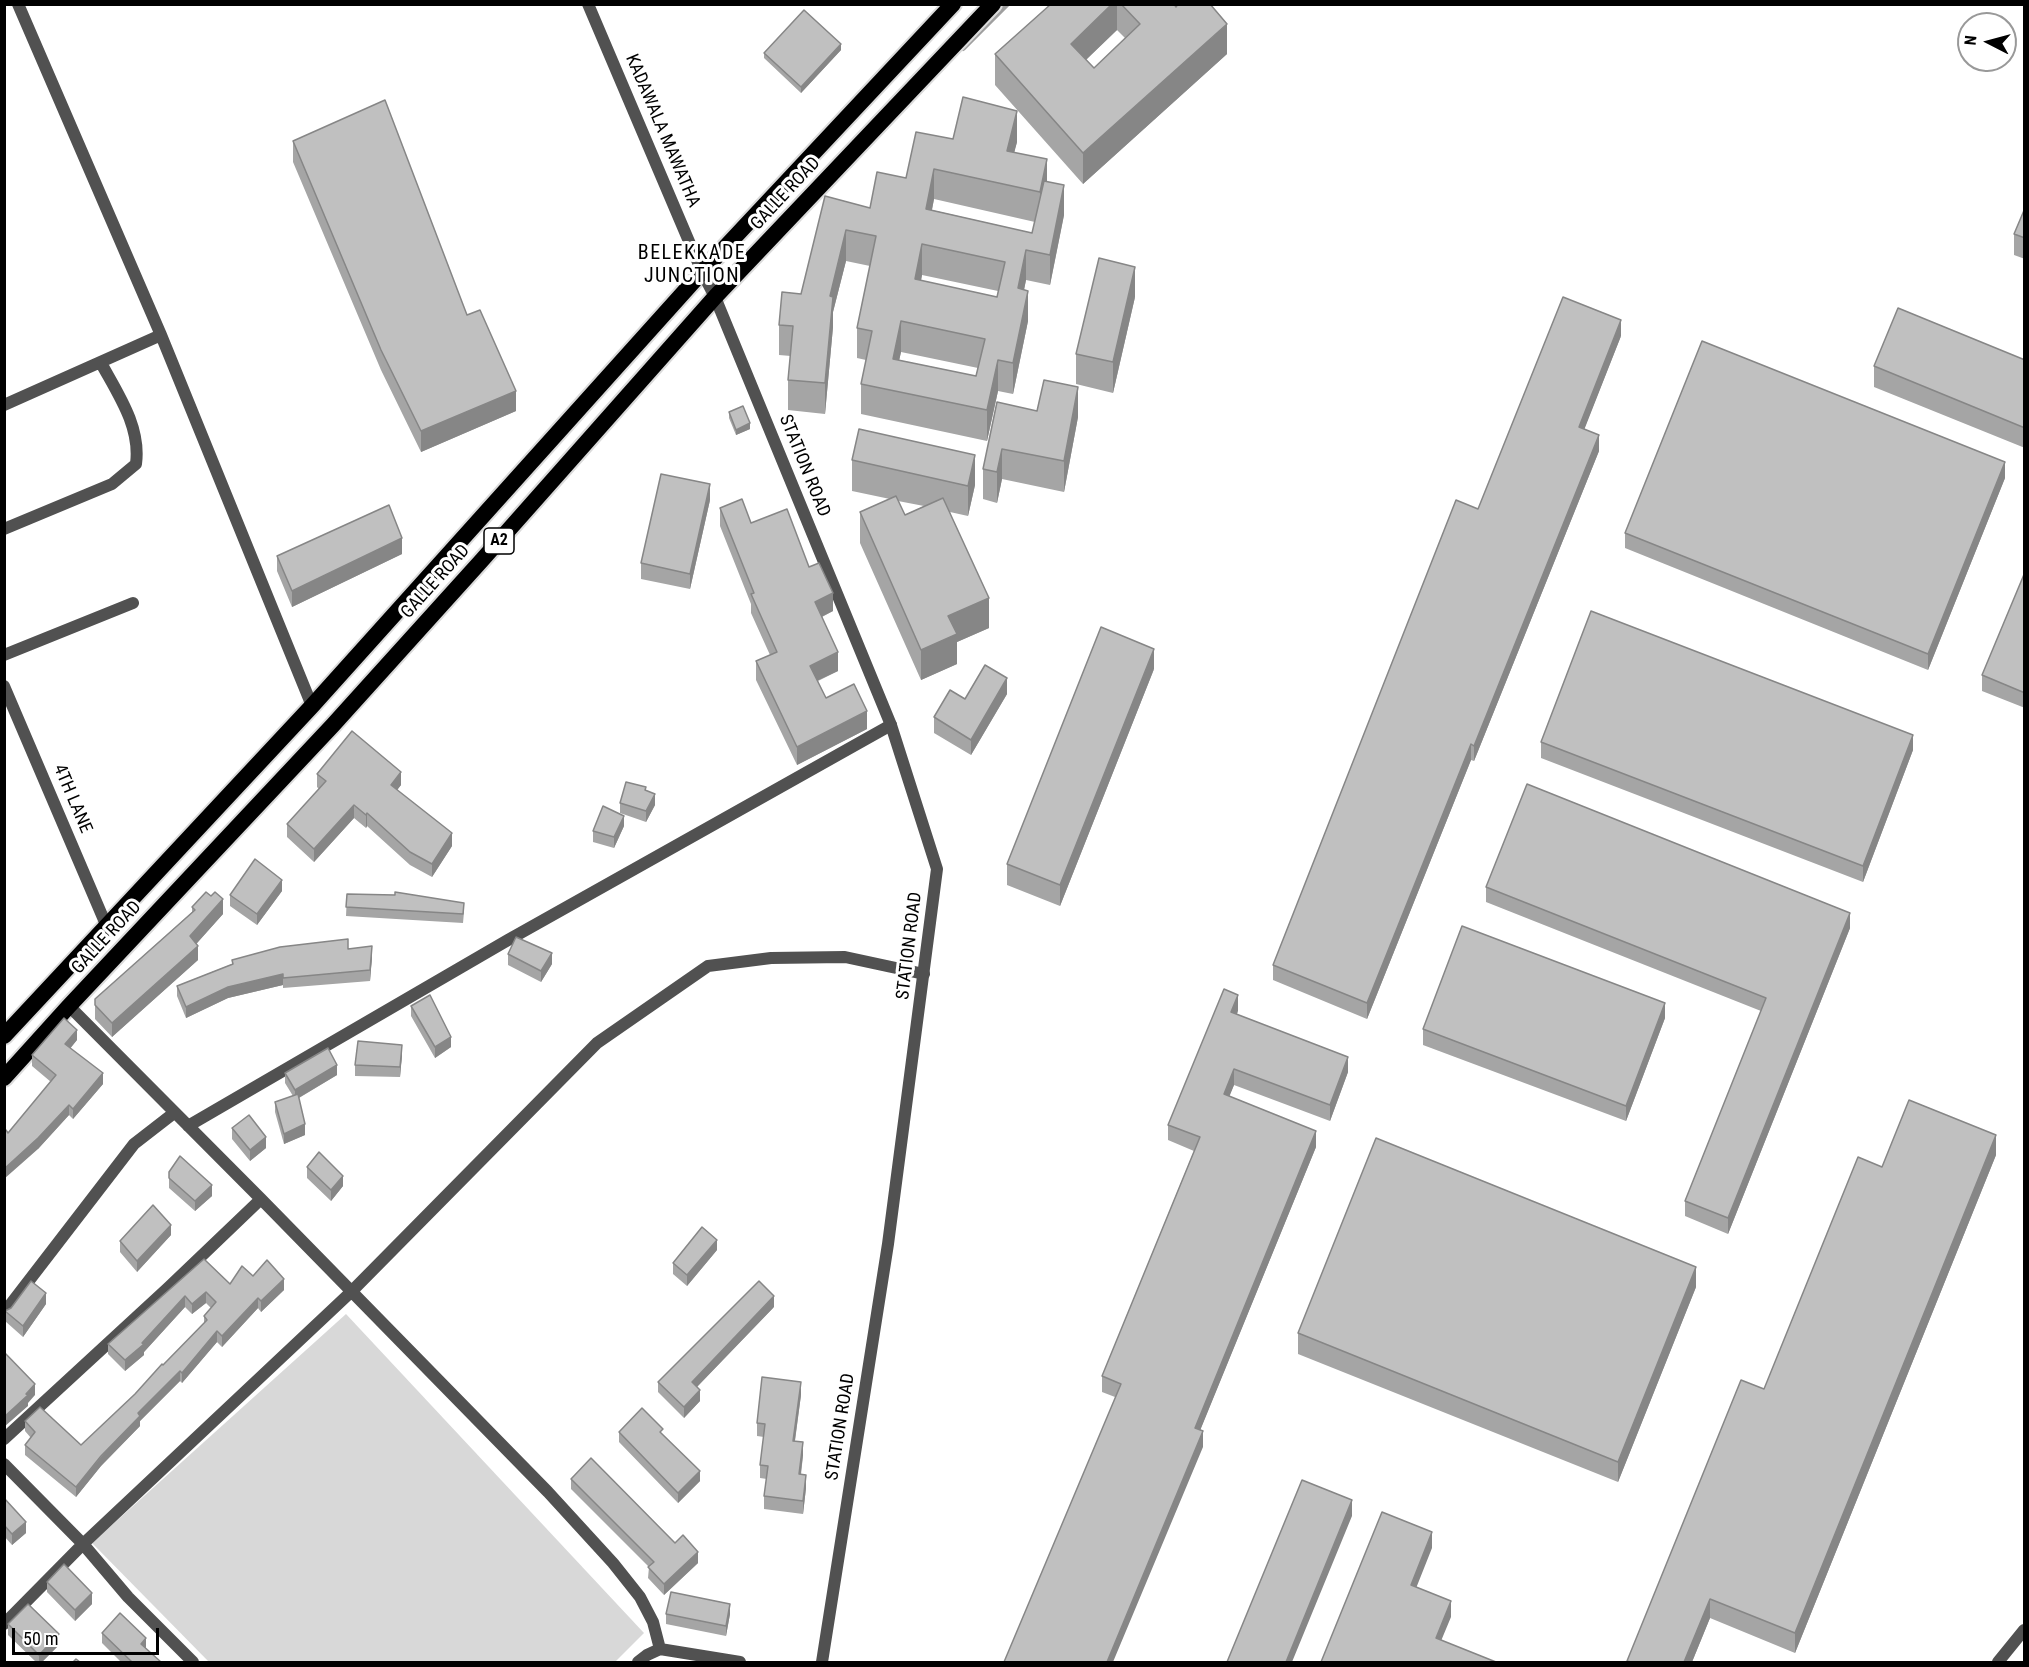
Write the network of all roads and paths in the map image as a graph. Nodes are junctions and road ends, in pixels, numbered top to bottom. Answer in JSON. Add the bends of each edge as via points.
{"nodes":[{"id":1,"x":18,"y":4,"type":"edge"},
{"id":2,"x":588,"y":4,"type":"edge"},
{"id":3,"x":953,"y":4,"type":"edge"},
{"id":4,"x":993,"y":4,"type":"edge"},
{"id":5,"x":702,"y":272,"type":"junction"},
{"id":6,"x":715,"y":297,"type":"junction"},
{"id":7,"x":161,"y":335,"type":"junction"},
{"id":8,"x":101,"y":363,"type":"junction"},
{"id":9,"x":4,"y":405,"type":"edge"},
{"id":10,"x":4,"y":529,"type":"edge"},
{"id":11,"x":133,"y":603,"type":"dead end"},
{"id":12,"x":4,"y":655,"type":"edge"},
{"id":13,"x":4,"y":686,"type":"edge"},
{"id":14,"x":312,"y":706,"type":"junction"},
{"id":15,"x":891,"y":725,"type":"junction"},
{"id":16,"x":107,"y":927,"type":"junction"},
{"id":17,"x":924,"y":974,"type":"junction"},
{"id":18,"x":69,"y":1006,"type":"junction"},
{"id":19,"x":4,"y":1036,"type":"edge"},
{"id":20,"x":4,"y":1078,"type":"edge"},
{"id":21,"x":174,"y":1113,"type":"junction"},
{"id":22,"x":188,"y":1126,"type":"junction"},
{"id":23,"x":261,"y":1199,"type":"junction"},
{"id":24,"x":351,"y":1292,"type":"junction"},
{"id":25,"x":4,"y":1313,"type":"edge"},
{"id":26,"x":4,"y":1439,"type":"edge"},
{"id":27,"x":4,"y":1464,"type":"edge"},
{"id":28,"x":83,"y":1544,"type":"junction"},
{"id":29,"x":4,"y":1624,"type":"edge"},
{"id":30,"x":2025,"y":1630,"type":"edge"},
{"id":31,"x":660,"y":1649,"type":"junction"},
{"id":32,"x":193,"y":1662,"type":"edge"},
{"id":33,"x":638,"y":1662,"type":"edge"},
{"id":34,"x":740,"y":1662,"type":"edge"},
{"id":35,"x":822,"y":1662,"type":"edge"},
{"id":36,"x":1998,"y":1662,"type":"edge"}],
"edges":[{"from":1,"to":7,"type":"street"},
{"from":2,"to":5,"type":"street","name":"KADAWALA MAWATHA"},
{"from":3,"to":5,"type":"highway","name":"GALLE ROAD","number":"A2"},
{"from":4,"to":6,"type":"highway","name":"GALLE ROAD","number":"A2"},
{"from":5,"to":6,"type":"street","name":"STATION ROAD"},
{"from":5,"to":14,"type":"highway","name":"GALLE ROAD","number":"A2"},
{"from":6,"to":15,"type":"street","name":"STATION ROAD"},
{"from":6,"to":18,"type":"highway","name":"GALLE ROAD","number":"A2","via":[[349,707]]},
{"from":7,"to":8,"type":"street"},
{"from":7,"to":14,"type":"street"},
{"from":8,"to":9,"type":"street"},
{"from":8,"to":10,"type":"street","via":[[136,435],[136,464],[112,484]]},
{"from":11,"to":12,"type":"street"},
{"from":13,"to":16,"type":"street","name":"4TH LANE"},
{"from":14,"to":16,"type":"highway","name":"GALLE ROAD","number":"A2"},
{"from":15,"to":17,"type":"street","name":"STATION ROAD","via":[[937,869]]},
{"from":15,"to":22,"type":"street"},
{"from":16,"to":19,"type":"highway","name":"GALLE ROAD","number":"A2"},
{"from":17,"to":24,"type":"street","via":[[845,957],[771,958],[708,966],[597,1043]]},
{"from":17,"to":35,"type":"street","name":"STATION ROAD","via":[[888,1244]]},
{"from":18,"to":20,"type":"highway","name":"GALLE ROAD","number":"A2"},
{"from":18,"to":21,"type":"street"},
{"from":21,"to":22,"type":"street"},
{"from":21,"to":25,"type":"street","via":[[134,1144]]},
{"from":22,"to":23,"type":"street"},
{"from":23,"to":24,"type":"street"},
{"from":23,"to":26,"type":"street"},
{"from":24,"to":28,"type":"street"},
{"from":24,"to":31,"type":"street","via":[[613,1563],[640,1597],[653,1622]]},
{"from":27,"to":28,"type":"street"},
{"from":28,"to":29,"type":"street"},
{"from":28,"to":32,"type":"street","via":[[128,1597]]},
{"from":30,"to":36,"type":"street"},
{"from":31,"to":33,"type":"street"},
{"from":31,"to":34,"type":"street"}]}
